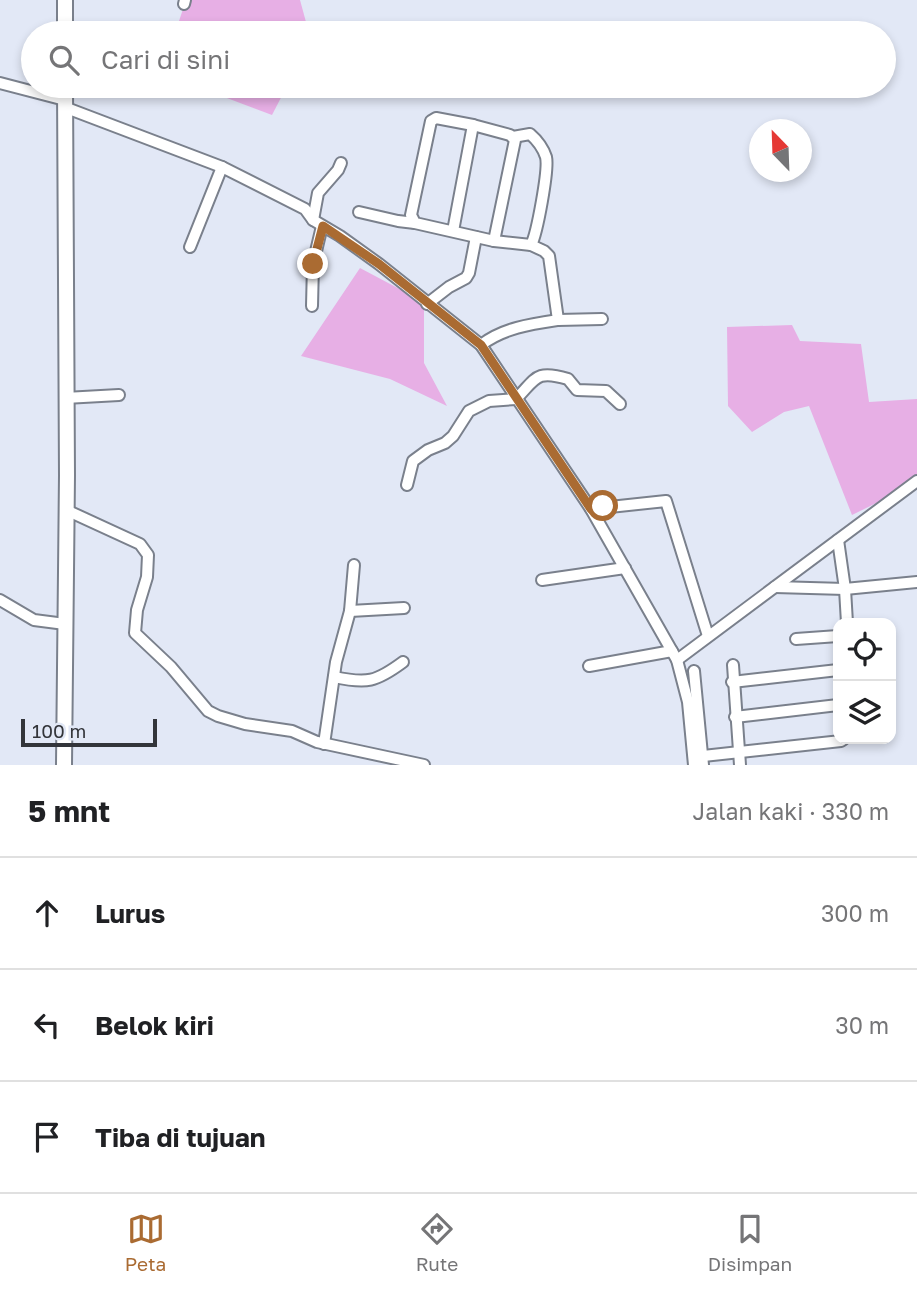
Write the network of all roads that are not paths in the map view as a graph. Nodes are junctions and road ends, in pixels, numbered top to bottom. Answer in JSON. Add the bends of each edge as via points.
{"nodes":[{"id":1,"x":65,"y":0,"type":"edge"},
{"id":2,"x":65,"y":21,"type":"edge"},
{"id":3,"x":0,"y":83,"type":"edge"},
{"id":4,"x":21,"y":88,"type":"edge"},
{"id":5,"x":65,"y":98,"type":"edge"},
{"id":6,"x":67,"y":98,"type":"edge"},
{"id":7,"x":472,"y":125,"type":"junction"},
{"id":8,"x":513,"y":137,"type":"junction"},
{"id":9,"x":341,"y":163,"type":"dead end"},
{"id":10,"x":222,"y":167,"type":"junction"},
{"id":11,"x":359,"y":212,"type":"dead end"},
{"id":12,"x":318,"y":223,"type":"junction"},
{"id":13,"x":415,"y":223,"type":"junction"},
{"id":14,"x":453,"y":231,"type":"junction"},
{"id":15,"x":476,"y":237,"type":"junction"},
{"id":16,"x":494,"y":241,"type":"junction"},
{"id":17,"x":531,"y":245,"type":"junction"},
{"id":18,"x":191,"y":247,"type":"dead end"},
{"id":19,"x":427,"y":304,"type":"junction"},
{"id":20,"x":312,"y":306,"type":"dead end"},
{"id":21,"x":602,"y":319,"type":"dead end"},
{"id":22,"x":558,"y":320,"type":"junction"},
{"id":23,"x":481,"y":345,"type":"junction"},
{"id":24,"x":119,"y":395,"type":"dead end"},
{"id":25,"x":65,"y":398,"type":"junction"},
{"id":26,"x":516,"y":399,"type":"junction"},
{"id":27,"x":620,"y":404,"type":"dead end"},
{"id":28,"x":917,"y":481,"type":"edge"},
{"id":29,"x":407,"y":485,"type":"dead end"},
{"id":30,"x":591,"y":509,"type":"junction"},
{"id":31,"x":66,"y":512,"type":"junction"},
{"id":32,"x":838,"y":540,"type":"junction"},
{"id":33,"x":354,"y":565,"type":"dead end"},
{"id":34,"x":625,"y":568,"type":"junction"},
{"id":35,"x":542,"y":580,"type":"dead end"},
{"id":36,"x":917,"y":582,"type":"edge"},
{"id":37,"x":775,"y":587,"type":"junction"},
{"id":38,"x":845,"y":589,"type":"junction"},
{"id":39,"x":0,"y":600,"type":"edge"},
{"id":40,"x":404,"y":608,"type":"dead end"},
{"id":41,"x":350,"y":611,"type":"junction"},
{"id":42,"x":847,"y":618,"type":"edge"},
{"id":43,"x":65,"y":624,"type":"junction"},
{"id":44,"x":708,"y":636,"type":"junction"},
{"id":45,"x":833,"y":636,"type":"edge"},
{"id":46,"x":796,"y":639,"type":"dead end"},
{"id":47,"x":674,"y":656,"type":"junction"},
{"id":48,"x":403,"y":662,"type":"dead end"},
{"id":49,"x":733,"y":665,"type":"dead end"},
{"id":50,"x":589,"y":666,"type":"dead end"},
{"id":51,"x":694,"y":671,"type":"dead end"},
{"id":52,"x":833,"y":671,"type":"edge"},
{"id":53,"x":334,"y":677,"type":"junction"},
{"id":54,"x":732,"y":682,"type":"junction"},
{"id":55,"x":833,"y":706,"type":"edge"},
{"id":56,"x":735,"y":717,"type":"junction"},
{"id":57,"x":833,"y":742,"type":"edge"},
{"id":58,"x":324,"y":744,"type":"junction"},
{"id":59,"x":738,"y":753,"type":"junction"},
{"id":60,"x":698,"y":761,"type":"edge"},
{"id":61,"x":64,"y":765,"type":"edge"},
{"id":62,"x":424,"y":765,"type":"edge"},
{"id":63,"x":740,"y":765,"type":"edge"}],
"edges":[{"from":1,"to":2,"type":"main road"},
{"from":3,"to":4,"type":"street"},
{"from":5,"to":25,"type":"main road"},
{"from":6,"to":10,"type":"street"},
{"from":7,"to":8,"type":"street"},
{"from":7,"to":13,"type":"street","via":[[431,121],[411,215]]},
{"from":7,"to":14,"type":"street"},
{"from":8,"to":16,"type":"street"},
{"from":8,"to":17,"type":"street","via":[[530,134],[546,157]]},
{"from":9,"to":12,"type":"street","via":[[318,194]]},
{"from":10,"to":12,"type":"street","via":[[304,209]]},
{"from":10,"to":18,"type":"street"},
{"from":11,"to":13,"type":"street"},
{"from":12,"to":19,"type":"street"},
{"from":12,"to":20,"type":"street"},
{"from":13,"to":14,"type":"street"},
{"from":14,"to":15,"type":"street"},
{"from":15,"to":16,"type":"street"},
{"from":15,"to":19,"type":"street","via":[[466,278]]},
{"from":16,"to":17,"type":"street"},
{"from":17,"to":22,"type":"street","via":[[549,256]]},
{"from":19,"to":23,"type":"street"},
{"from":21,"to":22,"type":"street"},
{"from":22,"to":23,"type":"street","via":[[521,327]]},
{"from":23,"to":26,"type":"street"},
{"from":24,"to":25,"type":"street"},
{"from":25,"to":31,"type":"main road"},
{"from":26,"to":27,"type":"street","via":[[534,378],[546,376],[568,379],[580,391],[606,391]]},
{"from":26,"to":29,"type":"street","via":[[489,401],[469,411],[453,436],[413,461]]},
{"from":26,"to":30,"type":"street"},
{"from":28,"to":32,"type":"street"},
{"from":30,"to":34,"type":"street"},
{"from":30,"to":44,"type":"street","via":[[666,500]]},
{"from":31,"to":43,"type":"main road"},
{"from":31,"to":58,"type":"street","via":[[140,544],[148,555],[135,633],[208,711],[228,720],[292,731]]},
{"from":32,"to":37,"type":"street"},
{"from":32,"to":38,"type":"street"},
{"from":33,"to":41,"type":"street"},
{"from":34,"to":35,"type":"street"},
{"from":34,"to":47,"type":"street"},
{"from":36,"to":38,"type":"street"},
{"from":37,"to":38,"type":"street"},
{"from":37,"to":44,"type":"street"},
{"from":38,"to":42,"type":"street"},
{"from":39,"to":43,"type":"street","via":[[34,620]]},
{"from":40,"to":41,"type":"street"},
{"from":41,"to":53,"type":"street"},
{"from":43,"to":61,"type":"main road"},
{"from":44,"to":47,"type":"street"},
{"from":45,"to":46,"type":"street"},
{"from":47,"to":50,"type":"street"},
{"from":47,"to":60,"type":"street"},
{"from":48,"to":53,"type":"street","via":[[371,682]]},
{"from":49,"to":54,"type":"street"},
{"from":51,"to":60,"type":"street"},
{"from":52,"to":54,"type":"street"},
{"from":53,"to":58,"type":"street"},
{"from":54,"to":56,"type":"street"},
{"from":55,"to":56,"type":"street"},
{"from":56,"to":59,"type":"street"},
{"from":57,"to":59,"type":"street"},
{"from":58,"to":62,"type":"street"},
{"from":59,"to":60,"type":"street"},
{"from":59,"to":63,"type":"street"}]}
